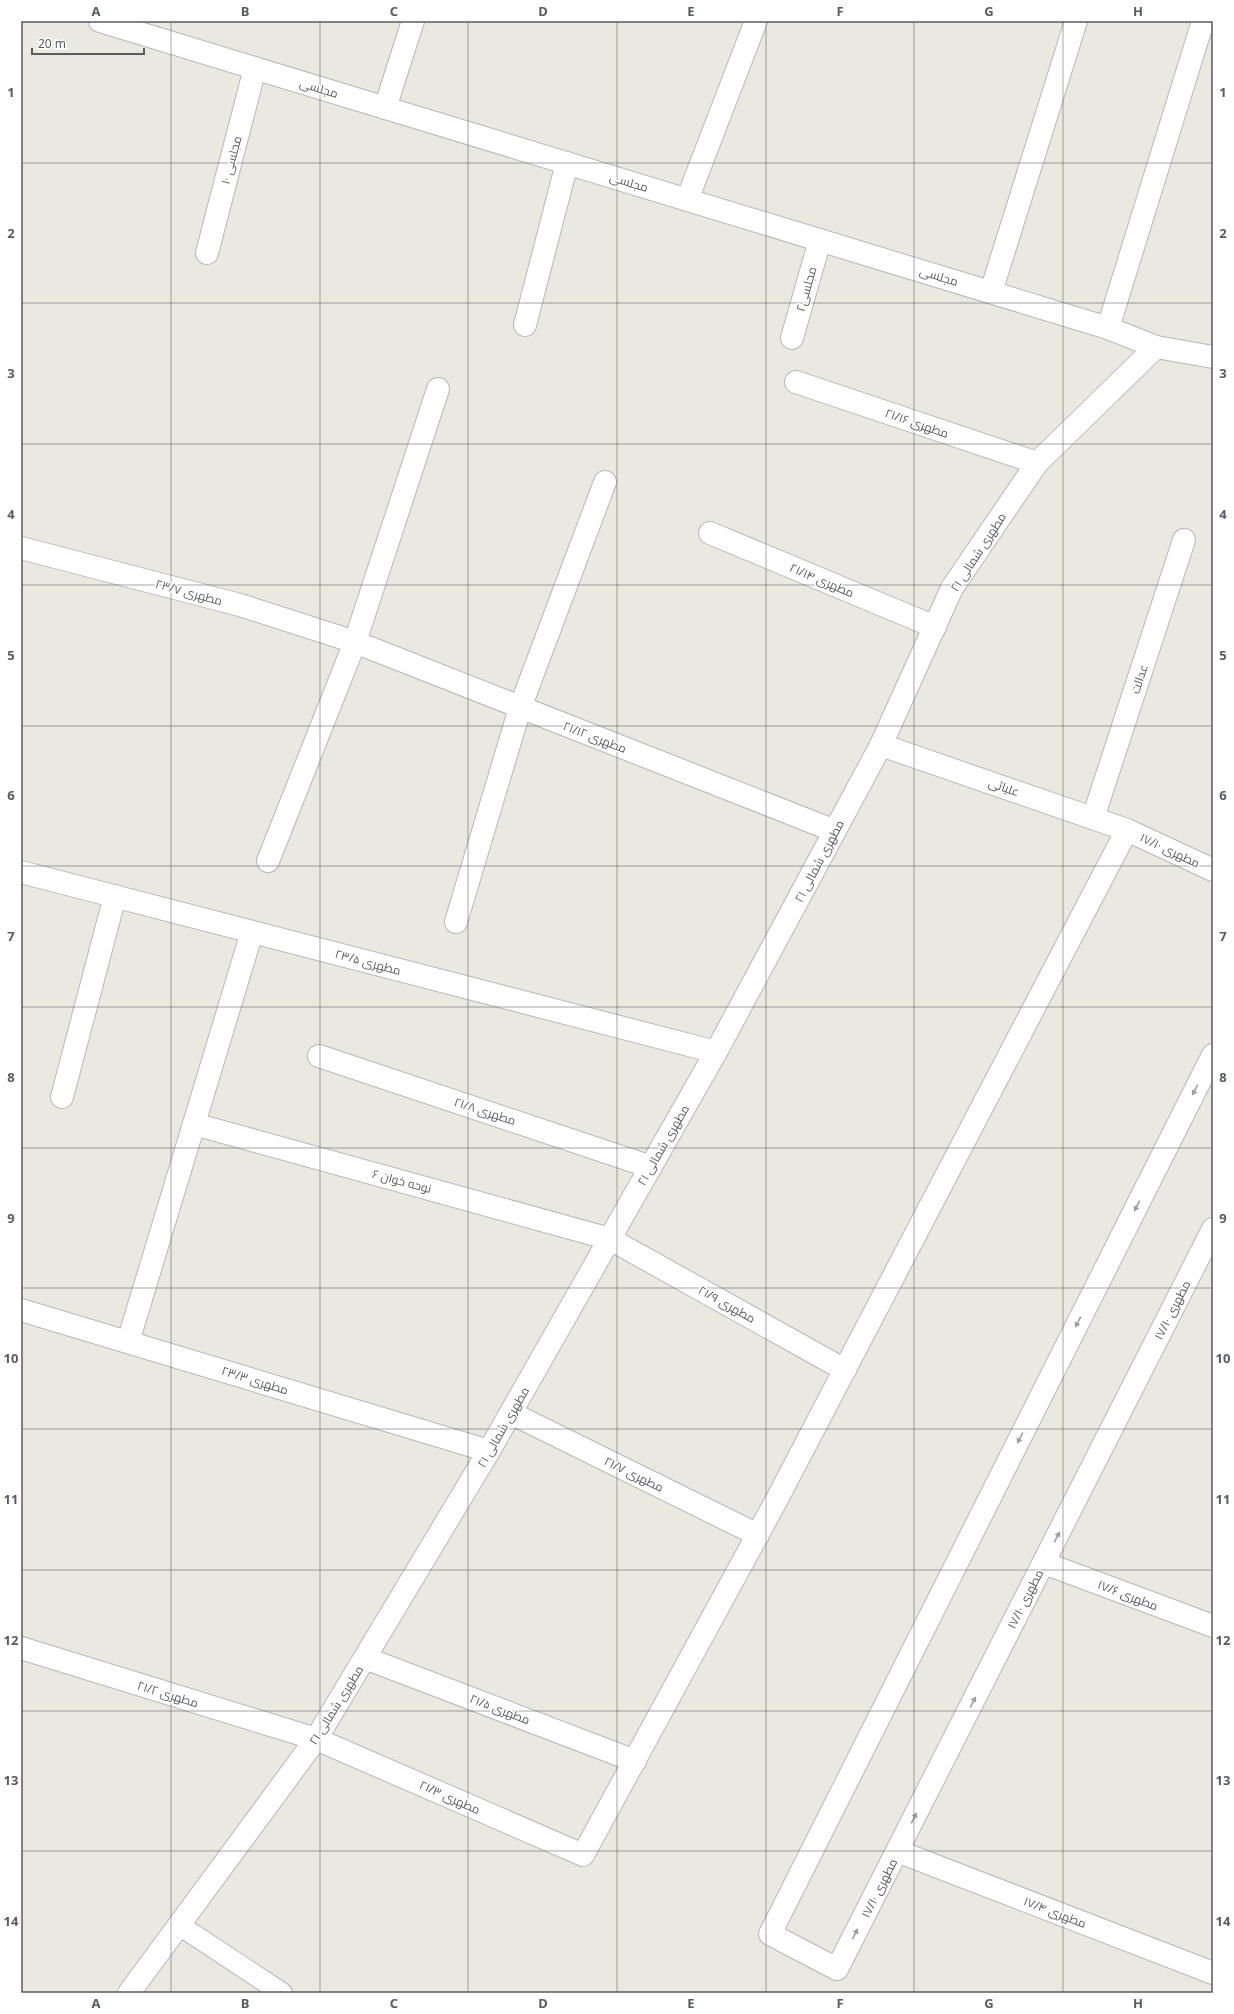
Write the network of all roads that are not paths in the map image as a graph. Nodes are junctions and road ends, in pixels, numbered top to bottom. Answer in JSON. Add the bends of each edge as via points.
{"nodes":[{"id":1,"x":103,"y":21,"type":"edge"},
{"id":2,"x":414,"y":21,"type":"edge"},
{"id":3,"x":756,"y":21,"type":"edge"},
{"id":4,"x":1076,"y":21,"type":"edge"},
{"id":5,"x":1203,"y":21,"type":"edge"},
{"id":6,"x":255,"y":68,"type":"junction"},
{"id":7,"x":385,"y":108,"type":"junction"},
{"id":8,"x":567,"y":163,"type":"junction"},
{"id":9,"x":687,"y":200,"type":"junction"},
{"id":10,"x":820,"y":240,"type":"junction"},
{"id":11,"x":207,"y":253,"type":"dead end"},
{"id":12,"x":991,"y":292,"type":"junction"},
{"id":13,"x":525,"y":325,"type":"dead end"},
{"id":14,"x":1108,"y":328,"type":"junction"},
{"id":15,"x":792,"y":338,"type":"dead end"},
{"id":16,"x":1156,"y":347,"type":"junction"},
{"id":17,"x":1213,"y":357,"type":"edge"},
{"id":18,"x":796,"y":382,"type":"dead end"},
{"id":19,"x":438,"y":389,"type":"dead end"},
{"id":20,"x":1037,"y":463,"type":"junction"},
{"id":21,"x":605,"y":482,"type":"dead end"},
{"id":22,"x":710,"y":533,"type":"dead end"},
{"id":23,"x":1184,"y":540,"type":"dead end"},
{"id":24,"x":21,"y":548,"type":"edge"},
{"id":25,"x":935,"y":627,"type":"junction"},
{"id":26,"x":355,"y":642,"type":"junction"},
{"id":27,"x":520,"y":708,"type":"junction"},
{"id":28,"x":881,"y":745,"type":"junction"},
{"id":29,"x":1093,"y":818,"type":"junction"},
{"id":30,"x":1127,"y":830,"type":"junction"},
{"id":31,"x":835,"y":831,"type":"junction"},
{"id":32,"x":268,"y":860,"type":"dead end"},
{"id":33,"x":1213,"y":870,"type":"edge"},
{"id":34,"x":21,"y":872,"type":"edge"},
{"id":35,"x":115,"y":896,"type":"junction"},
{"id":36,"x":456,"y":922,"type":"dead end"},
{"id":37,"x":252,"y":932,"type":"junction"},
{"id":38,"x":716,"y":1052,"type":"junction"},
{"id":39,"x":1213,"y":1055,"type":"edge"},
{"id":40,"x":319,"y":1056,"type":"dead end"},
{"id":41,"x":62,"y":1097,"type":"dead end"},
{"id":42,"x":194,"y":1124,"type":"junction"},
{"id":43,"x":651,"y":1167,"type":"junction"},
{"id":44,"x":1213,"y":1229,"type":"edge"},
{"id":45,"x":610,"y":1238,"type":"junction"},
{"id":46,"x":21,"y":1310,"type":"edge"},
{"id":47,"x":128,"y":1342,"type":"junction"},
{"id":48,"x":844,"y":1370,"type":"junction"},
{"id":49,"x":511,"y":1413,"type":"junction"},
{"id":50,"x":489,"y":1451,"type":"junction"},
{"id":51,"x":758,"y":1536,"type":"junction"},
{"id":52,"x":1044,"y":1563,"type":"junction"},
{"id":53,"x":1213,"y":1626,"type":"edge"},
{"id":54,"x":21,"y":1648,"type":"edge"},
{"id":55,"x":365,"y":1658,"type":"junction"},
{"id":56,"x":316,"y":1739,"type":"junction"},
{"id":57,"x":635,"y":1761,"type":"junction"},
{"id":58,"x":897,"y":1851,"type":"junction"},
{"id":59,"x":180,"y":1924,"type":"junction"},
{"id":60,"x":1213,"y":1974,"type":"edge"},
{"id":61,"x":129,"y":1993,"type":"edge"},
{"id":62,"x":282,"y":1993,"type":"edge"}],
"edges":[{"from":1,"to":6,"type":"street","name":"مجلسی"},
{"from":2,"to":7,"type":"street"},
{"from":3,"to":9,"type":"street"},
{"from":4,"to":12,"type":"street"},
{"from":5,"to":14,"type":"street"},
{"from":6,"to":7,"type":"street","name":"مجلسی"},
{"from":6,"to":11,"type":"street","name":"مجلسی ۱۰"},
{"from":7,"to":8,"type":"street","name":"مجلسی"},
{"from":8,"to":9,"type":"street","name":"مجلسی"},
{"from":8,"to":13,"type":"street"},
{"from":9,"to":10,"type":"street","name":"مجلسی"},
{"from":10,"to":12,"type":"street","name":"مجلسی"},
{"from":10,"to":15,"type":"street","name":"مجلسی۲"},
{"from":12,"to":14,"type":"street","name":"مجلسی"},
{"from":14,"to":16,"type":"street","name":"مجلسی"},
{"from":16,"to":17,"type":"street"},
{"from":16,"to":20,"type":"street","name":"مطهری شمالی ۲۱"},
{"from":18,"to":20,"type":"street","name":"مطهری ۲۱/۱۶"},
{"from":19,"to":26,"type":"street"},
{"from":20,"to":25,"type":"street","name":"مطهری شمالی ۲۱","via":[[952,588]]},
{"from":21,"to":27,"type":"street"},
{"from":22,"to":25,"type":"street","name":"مطهری ۲۱/۱۴"},
{"from":23,"to":29,"type":"street","name":"عدالت"},
{"from":24,"to":26,"type":"street","name":"مطهری ۲۳/۷","via":[[240,605]]},
{"from":25,"to":28,"type":"street","name":"مطهری شمالی ۲۱"},
{"from":26,"to":27,"type":"street","name":"مطهری ۲۱/۱۲"},
{"from":26,"to":32,"type":"street"},
{"from":27,"to":31,"type":"street","name":"مطهری ۲۱/۱۲"},
{"from":27,"to":36,"type":"street"},
{"from":28,"to":29,"type":"street","name":"علیائی"},
{"from":28,"to":31,"type":"street","name":"مطهری شمالی ۲۱"},
{"from":29,"to":30,"type":"street","name":"علیائی"},
{"from":30,"to":33,"type":"street","name":"مطهری ۱۷/۱۰"},
{"from":30,"to":48,"type":"street"},
{"from":31,"to":38,"type":"street","name":"مطهری شمالی ۲۱"},
{"from":34,"to":35,"type":"street","name":"مطهری ۲۳/۵"},
{"from":35,"to":37,"type":"street","name":"مطهری ۲۳/۵"},
{"from":35,"to":41,"type":"street"},
{"from":37,"to":38,"type":"street","name":"مطهری ۲۳/۵"},
{"from":37,"to":42,"type":"street"},
{"from":38,"to":43,"type":"street","name":"مطهری شمالی ۲۱"},
{"from":39,"to":58,"type":"street","name":"مطهری ۱۷/۱۰","one_way":true,"via":[[770,1934],[837,1969]]},
{"from":40,"to":43,"type":"street","name":"مطهری ۲۱/۸"},
{"from":42,"to":45,"type":"street","name":"نوحه خوان ۶"},
{"from":42,"to":47,"type":"street"},
{"from":43,"to":45,"type":"street","name":"مطهری شمالی ۲۱"},
{"from":52,"to":44,"type":"street","name":"مطهری ۱۷/۱۰","one_way":true},
{"from":45,"to":48,"type":"street","name":"مطهری ۲۱/۹"},
{"from":45,"to":49,"type":"street","name":"مطهری شمالی ۲۱"},
{"from":46,"to":47,"type":"street","name":"مطهری ۲۳/۳"},
{"from":47,"to":50,"type":"street","name":"مطهری ۲۳/۳"},
{"from":48,"to":51,"type":"street"},
{"from":49,"to":50,"type":"street","name":"مطهری شمالی ۲۱"},
{"from":49,"to":51,"type":"street","name":"مطهری ۲۱/۷"},
{"from":50,"to":55,"type":"street","name":"مطهری شمالی ۲۱"},
{"from":51,"to":57,"type":"street"},
{"from":52,"to":53,"type":"street","name":"مطهری ۱۷/۶"},
{"from":58,"to":52,"type":"street","name":"مطهری ۱۷/۱۰","one_way":true},
{"from":54,"to":56,"type":"street","name":"مطهری ۲۱/۲"},
{"from":55,"to":56,"type":"street","name":"مطهری شمالی ۲۱"},
{"from":55,"to":57,"type":"street","name":"مطهری ۲۱/۵"},
{"from":56,"to":57,"type":"street","name":"مطهری ۲۱/۳","via":[[583,1855]]},
{"from":56,"to":59,"type":"street","name":"مطهری شمالی ۲۱"},
{"from":58,"to":60,"type":"street","name":"مطهری ۱۷/۴"},
{"from":59,"to":61,"type":"street","name":"مطهری شمالی ۲۱"},
{"from":59,"to":62,"type":"lane"}]}
